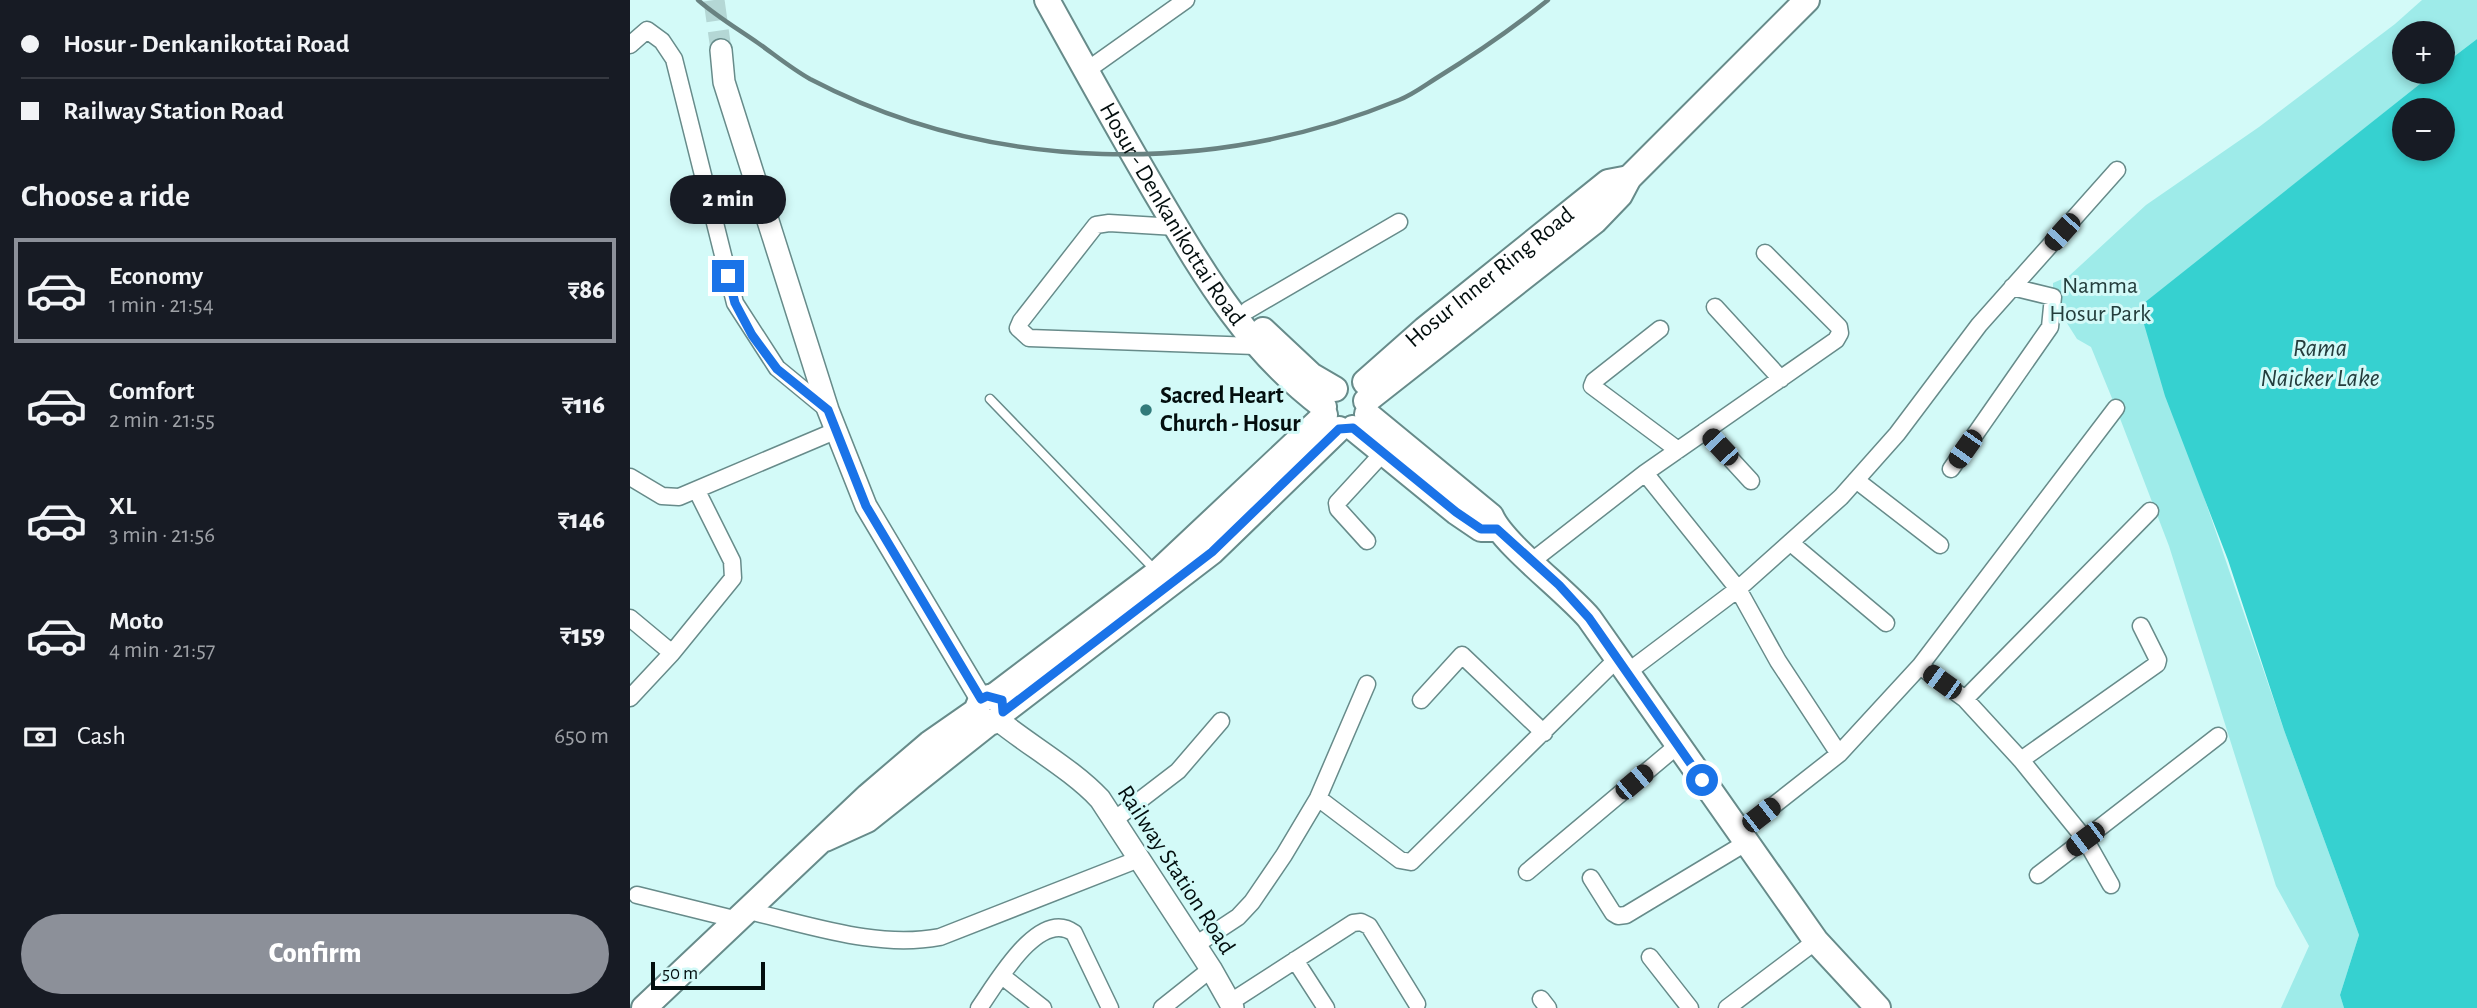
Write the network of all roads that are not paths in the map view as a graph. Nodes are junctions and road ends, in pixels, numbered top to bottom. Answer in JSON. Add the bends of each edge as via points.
{"nodes":[{"id":1,"x":1047,"y":0,"type":"edge"},
{"id":2,"x":1065,"y":0,"type":"edge"},
{"id":3,"x":1186,"y":0,"type":"edge"},
{"id":4,"x":1807,"y":0,"type":"edge"},
{"id":5,"x":630,"y":45,"type":"edge"},
{"id":6,"x":721,"y":50,"type":"tunnel mouth"},
{"id":7,"x":1093,"y":66,"type":"junction"},
{"id":8,"x":2118,"y":170,"type":"dead end"},
{"id":9,"x":1399,"y":222,"type":"dead end"},
{"id":10,"x":1176,"y":227,"type":"junction"},
{"id":11,"x":1765,"y":253,"type":"dead end"},
{"id":12,"x":2012,"y":287,"type":"junction"},
{"id":13,"x":1715,"y":307,"type":"dead end"},
{"id":14,"x":1248,"y":310,"type":"junction"},
{"id":15,"x":1660,"y":330,"type":"dead end"},
{"id":16,"x":1255,"y":345,"type":"junction"},
{"id":17,"x":1781,"y":379,"type":"junction"},
{"id":18,"x":990,"y":400,"type":"dead end"},
{"id":19,"x":2116,"y":408,"type":"dead end"},
{"id":20,"x":1346,"y":409,"type":"junction"},
{"id":21,"x":828,"y":410,"type":"junction"},
{"id":22,"x":835,"y":431,"type":"junction"},
{"id":23,"x":1705,"y":431,"type":"junction"},
{"id":24,"x":1678,"y":450,"type":"junction"},
{"id":25,"x":1382,"y":454,"type":"junction"},
{"id":26,"x":1951,"y":469,"type":"dead end"},
{"id":27,"x":1645,"y":473,"type":"junction"},
{"id":28,"x":630,"y":477,"type":"edge"},
{"id":29,"x":1856,"y":480,"type":"junction"},
{"id":30,"x":1751,"y":481,"type":"dead end"},
{"id":31,"x":697,"y":491,"type":"junction"},
{"id":32,"x":2150,"y":511,"type":"dead end"},
{"id":33,"x":1497,"y":529,"type":"junction"},
{"id":34,"x":1367,"y":541,"type":"dead end"},
{"id":35,"x":1792,"y":544,"type":"junction"},
{"id":36,"x":1940,"y":545,"type":"dead end"},
{"id":37,"x":1532,"y":561,"type":"junction"},
{"id":38,"x":1157,"y":573,"type":"junction"},
{"id":39,"x":1738,"y":589,"type":"junction"},
{"id":40,"x":630,"y":618,"type":"edge"},
{"id":41,"x":1886,"y":623,"type":"dead end"},
{"id":42,"x":2141,"y":626,"type":"dead end"},
{"id":43,"x":672,"y":653,"type":"junction"},
{"id":44,"x":1624,"y":664,"type":"junction"},
{"id":45,"x":1920,"y":666,"type":"junction"},
{"id":46,"x":1367,"y":684,"type":"dead end"},
{"id":47,"x":630,"y":698,"type":"edge"},
{"id":48,"x":1965,"y":699,"type":"junction"},
{"id":49,"x":1421,"y":701,"type":"dead end"},
{"id":50,"x":990,"y":710,"type":"junction"},
{"id":51,"x":1221,"y":722,"type":"dead end"},
{"id":52,"x":1544,"y":733,"type":"junction"},
{"id":53,"x":2218,"y":736,"type":"dead end"},
{"id":54,"x":1677,"y":746,"type":"junction"},
{"id":55,"x":1839,"y":754,"type":"junction"},
{"id":56,"x":2021,"y":760,"type":"junction"},
{"id":57,"x":1318,"y":797,"type":"junction"},
{"id":58,"x":1114,"y":820,"type":"junction"},
{"id":59,"x":1745,"y":836,"type":"junction"},
{"id":60,"x":2085,"y":839,"type":"junction"},
{"id":61,"x":1139,"y":859,"type":"junction"},
{"id":62,"x":1527,"y":872,"type":"dead end"},
{"id":63,"x":2038,"y":875,"type":"dead end"},
{"id":64,"x":1591,"y":878,"type":"dead end"},
{"id":65,"x":2112,"y":885,"type":"dead end"},
{"id":66,"x":637,"y":895,"type":"dead end"},
{"id":67,"x":743,"y":916,"type":"junction"},
{"id":68,"x":1816,"y":941,"type":"junction"},
{"id":69,"x":1194,"y":947,"type":"junction"},
{"id":70,"x":1650,"y":957,"type":"dead end"},
{"id":71,"x":1296,"y":960,"type":"junction"},
{"id":72,"x":1211,"y":969,"type":"junction"},
{"id":73,"x":1002,"y":976,"type":"junction"},
{"id":74,"x":1417,"y":1004,"type":"dead end"},
{"id":75,"x":1231,"y":1005,"type":"edge"},
{"id":76,"x":644,"y":1008,"type":"edge"},
{"id":77,"x":979,"y":1008,"type":"edge"},
{"id":78,"x":1044,"y":1008,"type":"edge"},
{"id":79,"x":1110,"y":1008,"type":"edge"},
{"id":80,"x":1163,"y":1008,"type":"edge"},
{"id":81,"x":1326,"y":1008,"type":"edge"},
{"id":82,"x":1690,"y":1008,"type":"edge"},
{"id":83,"x":1727,"y":1008,"type":"edge"},
{"id":84,"x":1878,"y":1008,"type":"edge"}],
"edges":[{"from":1,"to":7,"type":"main road","name":"Hosur - Denkanikottai Road"},
{"from":2,"to":7,"type":"main road","name":"Hosur - Denkanikottai Road"},
{"from":3,"to":7,"type":"street"},
{"from":4,"to":20,"type":"main road","name":"Hosur Inner Ring Road","via":[[1629,178],[1620,195],[1595,220]]},
{"from":5,"to":21,"type":"street","via":[[647,30],[674,59],[735,303],[777,369]]},
{"from":6,"to":21,"type":"main road","name":"Railway Station Road","via":[[724,82]]},
{"from":7,"to":10,"type":"main road","name":"Hosur - Denkanikottai Road"},
{"from":7,"to":14,"type":"main road","name":"Hosur - Denkanikottai Road","via":[[1203,246]]},
{"from":8,"to":12,"type":"street"},
{"from":9,"to":14,"type":"street"},
{"from":10,"to":16,"type":"main road","name":"Hosur - Denkanikottai Road","via":[[1218,297]]},
{"from":10,"to":16,"type":"street","via":[[1096,225],[1021,321],[1021,334],[1028,338]]},
{"from":11,"to":17,"type":"street","via":[[1840,333]]},
{"from":12,"to":26,"type":"street","via":[[2053,297],[2050,327]]},
{"from":12,"to":29,"type":"street"},
{"from":13,"to":17,"type":"street"},
{"from":14,"to":20,"type":"main road","name":"Hosur - Denkanikottai Road"},
{"from":15,"to":24,"type":"street","via":[[1592,386]]},
{"from":16,"to":20,"type":"main road","name":"Hosur - Denkanikottai Road","via":[[1291,383]]},
{"from":17,"to":23,"type":"street"},
{"from":18,"to":38,"type":"lane"},
{"from":19,"to":45,"type":"street"},
{"from":20,"to":25,"type":"main road","name":"Hosur - Denkanikottai Road"},
{"from":20,"to":33,"type":"main road","name":"Hosur - Denkanikottai Road","via":[[1491,516]]},
{"from":20,"to":38,"type":"main road","name":"Hosur Inner Ring Road"},
{"from":20,"to":50,"type":"main road","name":"Hosur Inner Ring Road","via":[[1212,552]]},
{"from":21,"to":22,"type":"main road","name":"Railway Station Road"},
{"from":22,"to":31,"type":"street"},
{"from":22,"to":50,"type":"main road","name":"Railway Station Road","via":[[866,506]]},
{"from":23,"to":24,"type":"street"},
{"from":23,"to":30,"type":"street"},
{"from":24,"to":27,"type":"street"},
{"from":25,"to":33,"type":"main road","name":"Hosur - Denkanikottai Road","via":[[1481,529]]},
{"from":25,"to":34,"type":"street","via":[[1337,503]]},
{"from":27,"to":37,"type":"street"},
{"from":27,"to":39,"type":"street"},
{"from":28,"to":31,"type":"street","via":[[670,499]]},
{"from":29,"to":35,"type":"street"},
{"from":29,"to":36,"type":"street"},
{"from":31,"to":43,"type":"street","via":[[734,570],[729,584]]},
{"from":32,"to":48,"type":"street"},
{"from":33,"to":37,"type":"main road","name":"Hosur - Denkanikottai Road"},
{"from":35,"to":39,"type":"street"},
{"from":35,"to":41,"type":"street"},
{"from":37,"to":44,"type":"main road","name":"Hosur - Denkanikottai Road","via":[[1573,599]]},
{"from":38,"to":50,"type":"main road","name":"Hosur Inner Ring Road"},
{"from":39,"to":44,"type":"street"},
{"from":39,"to":55,"type":"street"},
{"from":40,"to":43,"type":"street"},
{"from":42,"to":56,"type":"street","via":[[2157,664]]},
{"from":43,"to":47,"type":"street"},
{"from":44,"to":52,"type":"street"},
{"from":44,"to":54,"type":"main road","name":"Hosur - Denkanikottai Road"},
{"from":45,"to":48,"type":"street"},
{"from":45,"to":55,"type":"street"},
{"from":46,"to":57,"type":"street"},
{"from":48,"to":56,"type":"street"},
{"from":49,"to":52,"type":"street","via":[[1456,649]]},
{"from":50,"to":58,"type":"main road","name":"Railway Station Road","via":[[1042,755],[1083,782]]},
{"from":50,"to":67,"type":"main road","name":"Hosur Inner Ring Road","via":[[930,743]]},
{"from":51,"to":58,"type":"street","via":[[1178,771]]},
{"from":52,"to":57,"type":"street","via":[[1411,862],[1400,860]]},
{"from":53,"to":60,"type":"street"},
{"from":54,"to":59,"type":"main road","name":"Hosur - Denkanikottai Road"},
{"from":54,"to":62,"type":"street"},
{"from":55,"to":59,"type":"street"},
{"from":56,"to":60,"type":"street"},
{"from":57,"to":69,"type":"street","via":[[1252,902]]},
{"from":58,"to":61,"type":"main road","name":"Railway Station Road"},
{"from":59,"to":64,"type":"street","via":[[1626,915],[1613,913]]},
{"from":59,"to":68,"type":"main road","name":"Hosur - Denkanikottai Road"},
{"from":60,"to":63,"type":"street"},
{"from":60,"to":65,"type":"street"},
{"from":61,"to":67,"type":"street","via":[[940,937],[914,942],[886,942]]},
{"from":61,"to":69,"type":"main road","name":"Railway Station Road"},
{"from":66,"to":67,"type":"street"},
{"from":67,"to":76,"type":"main road","name":"Hosur Inner Ring Road"},
{"from":68,"to":83,"type":"street"},
{"from":68,"to":84,"type":"main road","name":"Hosur - Denkanikottai Road"},
{"from":69,"to":72,"type":"main road","name":"Railway Station Road"},
{"from":70,"to":82,"type":"street"},
{"from":71,"to":74,"type":"street","via":[[1361,922],[1369,926]]},
{"from":71,"to":75,"type":"street"},
{"from":71,"to":81,"type":"street"},
{"from":72,"to":75,"type":"main road","name":"Railway Station Road"},
{"from":72,"to":80,"type":"street"},
{"from":73,"to":77,"type":"street"},
{"from":73,"to":78,"type":"street"},
{"from":73,"to":79,"type":"street","via":[[1036,936],[1066,927],[1074,933]]}]}
